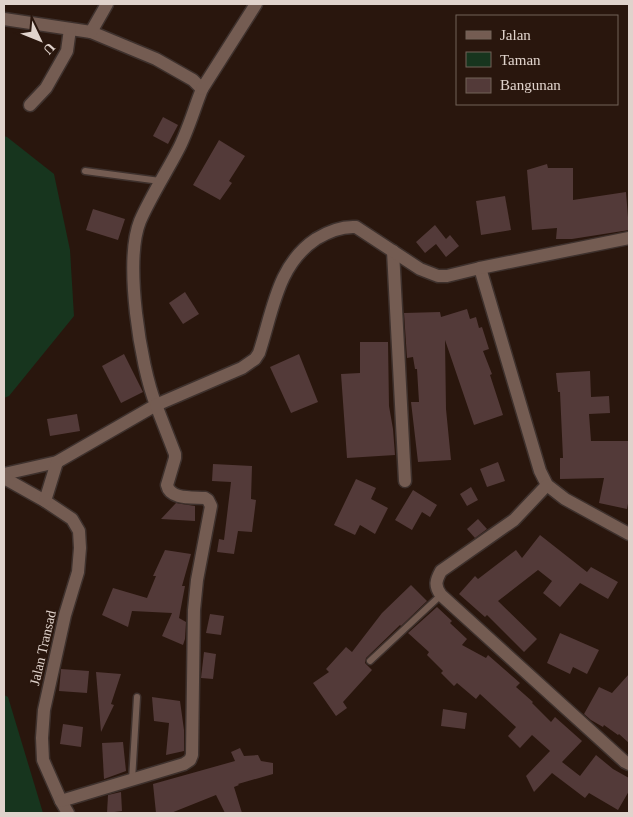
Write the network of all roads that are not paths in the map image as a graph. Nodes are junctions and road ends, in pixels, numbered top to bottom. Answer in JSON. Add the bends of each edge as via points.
{"nodes":[{"id":1,"x":107,"y":4,"type":"edge"},
{"id":2,"x":256,"y":4,"type":"edge"},
{"id":3,"x":4,"y":19,"type":"edge"},
{"id":4,"x":70,"y":29,"type":"junction"},
{"id":5,"x":92,"y":32,"type":"junction"},
{"id":6,"x":202,"y":89,"type":"junction"},
{"id":7,"x":30,"y":105,"type":"dead end"},
{"id":8,"x":84,"y":170,"type":"dead end"},
{"id":9,"x":160,"y":181,"type":"junction"},
{"id":10,"x":629,"y":238,"type":"edge"},
{"id":11,"x":393,"y":251,"type":"junction"},
{"id":12,"x":480,"y":268,"type":"junction"},
{"id":13,"x":156,"y":405,"type":"junction"},
{"id":14,"x":57,"y":462,"type":"junction"},
{"id":15,"x":4,"y":474,"type":"edge"},
{"id":16,"x":4,"y":478,"type":"edge"},
{"id":17,"x":405,"y":480,"type":"dead end"},
{"id":18,"x":547,"y":485,"type":"junction"},
{"id":19,"x":45,"y":501,"type":"junction"},
{"id":20,"x":629,"y":534,"type":"edge"},
{"id":21,"x":441,"y":595,"type":"junction"},
{"id":22,"x":370,"y":661,"type":"dead end"},
{"id":23,"x":137,"y":697,"type":"dead end"},
{"id":24,"x":629,"y":764,"type":"edge"},
{"id":25,"x":132,"y":780,"type":"junction"},
{"id":26,"x":61,"y":802,"type":"junction"},
{"id":27,"x":68,"y":813,"type":"edge"}],
"edges":[{"from":1,"to":5,"type":"street"},
{"from":2,"to":6,"type":"street"},
{"from":3,"to":4,"type":"street"},
{"from":4,"to":5,"type":"street"},
{"from":4,"to":7,"type":"street","via":[[67,51],[46,88]]},
{"from":5,"to":6,"type":"street","via":[[156,59],[193,80]]},
{"from":6,"to":9,"type":"street","via":[[180,148]]},
{"from":8,"to":9,"type":"lane"},
{"from":9,"to":13,"type":"street","via":[[140,222],[133,261],[138,334],[149,388]]},
{"from":10,"to":12,"type":"street"},
{"from":11,"to":12,"type":"street","via":[[420,269],[438,276]]},
{"from":11,"to":13,"type":"street","via":[[356,227],[345,226],[316,239],[299,252],[285,271],[255,359],[242,368]]},
{"from":11,"to":17,"type":"street"},
{"from":12,"to":18,"type":"street","via":[[540,471]]},
{"from":13,"to":14,"type":"street"},
{"from":13,"to":25,"type":"street","via":[[175,454],[167,485],[169,492],[205,498],[211,506],[194,610],[192,755],[184,764]]},
{"from":14,"to":15,"type":"street"},
{"from":14,"to":19,"type":"street"},
{"from":16,"to":19,"type":"street","name":"Jalan Transad"},
{"from":18,"to":20,"type":"street","via":[[565,499]]},
{"from":18,"to":21,"type":"street","via":[[514,520],[441,571],[436,583]]},
{"from":19,"to":26,"type":"street","name":"Jalan Transad","via":[[72,519],[79,531],[80,548],[78,572],[65,614],[44,710],[43,760]]},
{"from":21,"to":22,"type":"lane"},
{"from":21,"to":24,"type":"street"},
{"from":23,"to":25,"type":"lane"},
{"from":25,"to":26,"type":"street"},
{"from":26,"to":27,"type":"street","name":"Jalan Transad"}]}
